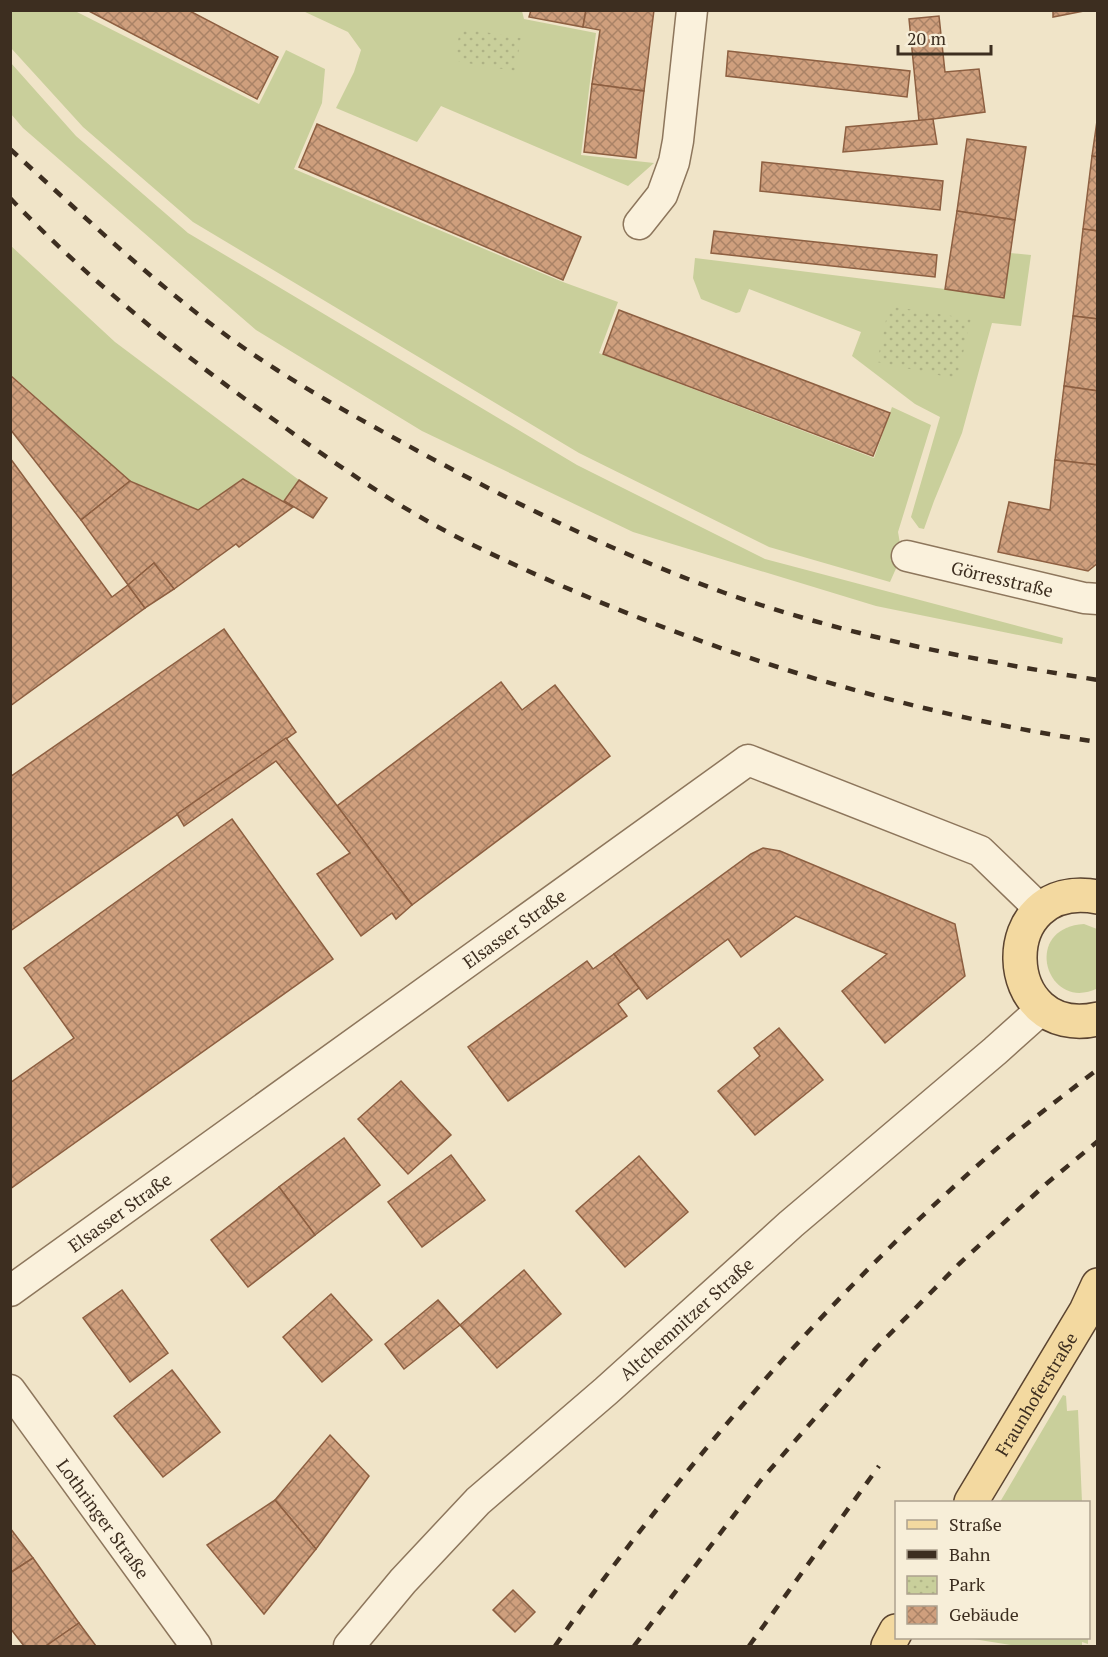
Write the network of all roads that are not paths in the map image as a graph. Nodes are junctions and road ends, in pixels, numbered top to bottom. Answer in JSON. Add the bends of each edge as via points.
{"nodes":[{"id":1,"x":692,"y":10,"type":"edge"},
{"id":2,"x":639,"y":224,"type":"dead end"},
{"id":3,"x":906,"y":556,"type":"dead end"},
{"id":4,"x":1098,"y":599,"type":"edge"},
{"id":5,"x":1098,"y":897,"type":"edge"},
{"id":6,"x":1040,"y":909,"type":"junction"},
{"id":7,"x":1043,"y":1008,"type":"junction"},
{"id":8,"x":1098,"y":1019,"type":"edge"},
{"id":9,"x":1098,"y":1285,"type":"edge"},
{"id":10,"x":10,"y":1291,"type":"edge"},
{"id":11,"x":10,"y":1390,"type":"edge"},
{"id":12,"x":972,"y":1501,"type":"edge"},
{"id":13,"x":196,"y":1647,"type":"edge"},
{"id":14,"x":349,"y":1647,"type":"edge"}],
"edges":[{"from":1,"to":2,"type":"street","via":[[674,162],[662,195]]},
{"from":3,"to":4,"type":"street","name":"Görresstraße"},
{"from":5,"to":6,"type":"main road","via":[[1065,897]]},
{"from":6,"to":7,"type":"main road","via":[[1025,930],[1018,954],[1022,980]]},
{"from":6,"to":10,"type":"street","name":"Elsasser Straße","via":[[980,852],[748,760]]},
{"from":7,"to":8,"type":"main road","via":[[1072,1021]]},
{"from":7,"to":14,"type":"street","name":"Altchemnitzer Straße","via":[[478,1501],[403,1581]]},
{"from":9,"to":12,"type":"main road","name":"Fraunhoferstraße"},
{"from":11,"to":13,"type":"street","name":"Lothringer Straße"}]}
